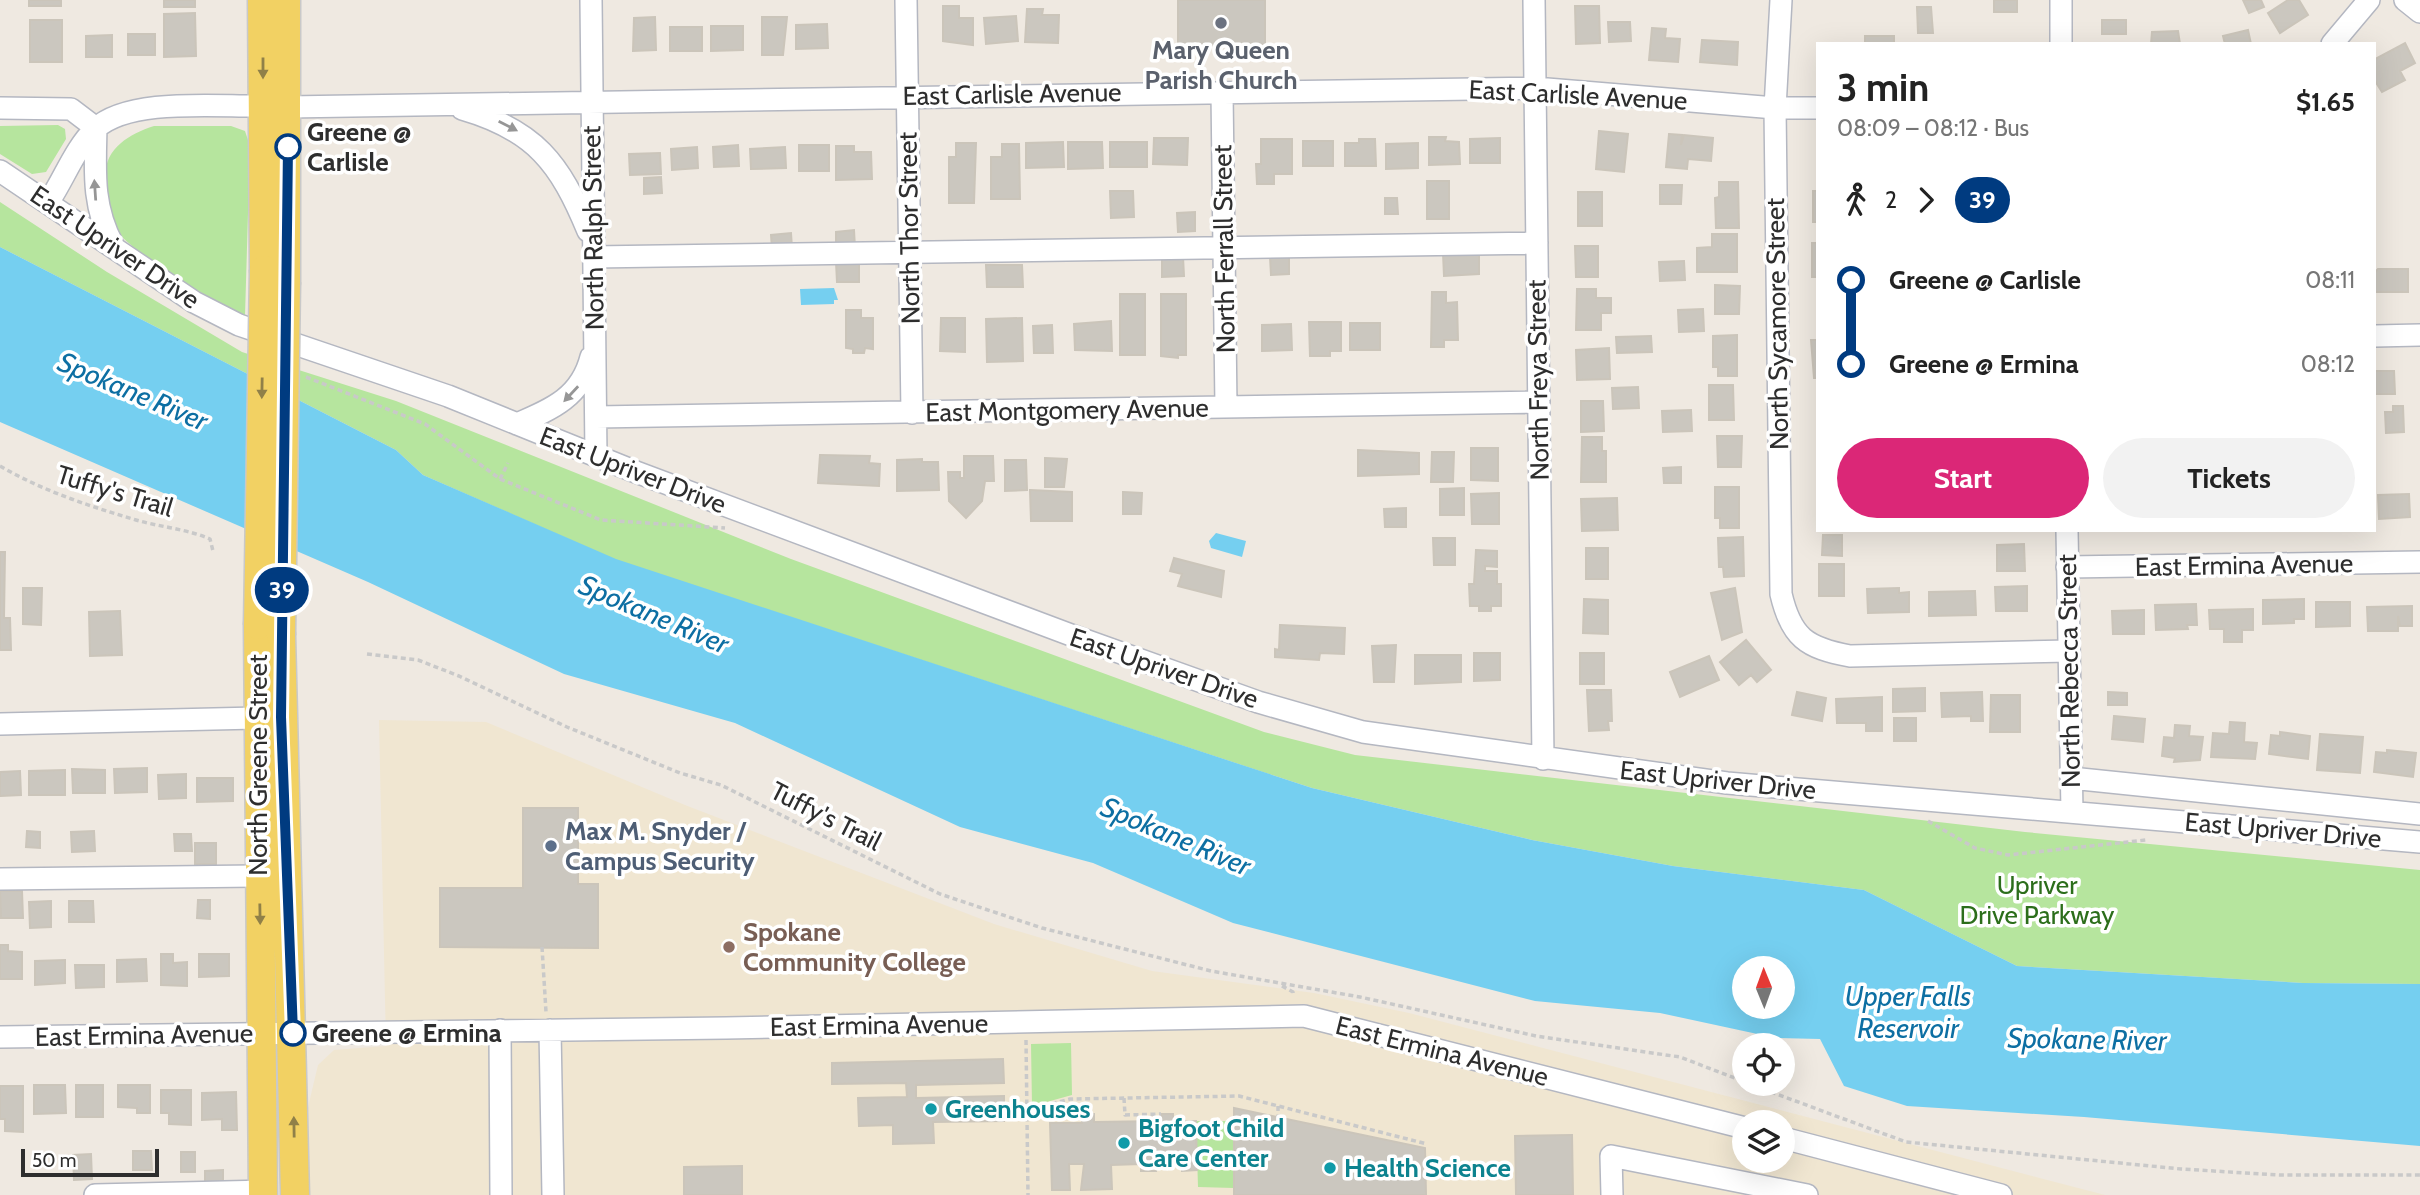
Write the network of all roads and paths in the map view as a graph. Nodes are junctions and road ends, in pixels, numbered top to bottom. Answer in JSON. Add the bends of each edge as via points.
{"nodes":[{"id":1,"x":262,"y":0,"type":"edge"},
{"id":2,"x":286,"y":0,"type":"edge"},
{"id":3,"x":591,"y":0,"type":"edge"},
{"id":4,"x":906,"y":0,"type":"edge"},
{"id":5,"x":1534,"y":0,"type":"edge"},
{"id":6,"x":1781,"y":0,"type":"edge"},
{"id":7,"x":2060,"y":0,"type":"edge"},
{"id":8,"x":2369,"y":0,"type":"edge"},
{"id":9,"x":2405,"y":0,"type":"edge"},
{"id":10,"x":2420,"y":12,"type":"edge"},
{"id":11,"x":2061,"y":42,"type":"edge"},
{"id":12,"x":2334,"y":42,"type":"edge"},
{"id":13,"x":1535,"y":88,"type":"junction"},
{"id":14,"x":1222,"y":92,"type":"junction"},
{"id":15,"x":907,"y":96,"type":"junction"},
{"id":16,"x":590,"y":101,"type":"junction"},
{"id":17,"x":443,"y":104,"type":"junction"},
{"id":18,"x":276,"y":107,"type":"junction"},
{"id":19,"x":1816,"y":107,"type":"edge"},
{"id":20,"x":0,"y":108,"type":"edge"},
{"id":21,"x":1775,"y":108,"type":"junction"},
{"id":22,"x":96,"y":128,"type":"junction"},
{"id":23,"x":0,"y":171,"type":"edge"},
{"id":24,"x":49,"y":201,"type":"junction"},
{"id":25,"x":1537,"y":243,"type":"junction"},
{"id":26,"x":1224,"y":247,"type":"junction"},
{"id":27,"x":115,"y":248,"type":"junction"},
{"id":28,"x":593,"y":250,"type":"junction"},
{"id":29,"x":909,"y":253,"type":"junction"},
{"id":30,"x":2420,"y":335,"type":"edge"},
{"id":31,"x":2376,"y":336,"type":"edge"},
{"id":32,"x":594,"y":338,"type":"junction"},
{"id":33,"x":297,"y":374,"type":"dead end"},
{"id":34,"x":1539,"y":402,"type":"junction"},
{"id":35,"x":1226,"y":407,"type":"junction"},
{"id":36,"x":912,"y":413,"type":"junction"},
{"id":37,"x":596,"y":417,"type":"junction"},
{"id":38,"x":517,"y":424,"type":"junction"},
{"id":39,"x":596,"y":456,"type":"junction"},
{"id":40,"x":508,"y":463,"type":"dead end"},
{"id":41,"x":0,"y":466,"type":"edge"},
{"id":42,"x":500,"y":479,"type":"junction"},
{"id":43,"x":731,"y":528,"type":"dead end"},
{"id":44,"x":2067,"y":532,"type":"edge"},
{"id":45,"x":213,"y":551,"type":"dead end"},
{"id":46,"x":2420,"y":562,"type":"edge"},
{"id":47,"x":2067,"y":567,"type":"junction"},
{"id":48,"x":270,"y":630,"type":"junction"},
{"id":49,"x":2069,"y":652,"type":"junction"},
{"id":50,"x":368,"y":654,"type":"dead end"},
{"id":51,"x":257,"y":718,"type":"junction"},
{"id":52,"x":0,"y":724,"type":"edge"},
{"id":53,"x":1543,"y":759,"type":"junction"},
{"id":54,"x":2071,"y":778,"type":"junction"},
{"id":55,"x":2072,"y":812,"type":"junction"},
{"id":56,"x":2420,"y":814,"type":"edge"},
{"id":57,"x":1916,"y":815,"type":"dead end"},
{"id":58,"x":2154,"y":840,"type":"dead end"},
{"id":59,"x":2420,"y":842,"type":"edge"},
{"id":60,"x":259,"y":876,"type":"junction"},
{"id":61,"x":0,"y":879,"type":"edge"},
{"id":62,"x":542,"y":947,"type":"dead end"},
{"id":63,"x":548,"y":1022,"type":"junction"},
{"id":64,"x":500,"y":1030,"type":"junction"},
{"id":65,"x":262,"y":1033,"type":"junction"},
{"id":66,"x":293,"y":1033,"type":"junction"},
{"id":67,"x":0,"y":1037,"type":"edge"},
{"id":68,"x":1026,"y":1039,"type":"dead end"},
{"id":69,"x":1732,"y":1077,"type":"edge"},
{"id":70,"x":1781,"y":1096,"type":"edge"},
{"id":71,"x":1124,"y":1098,"type":"junction"},
{"id":72,"x":1278,"y":1106,"type":"junction"},
{"id":73,"x":1027,"y":1110,"type":"junction"},
{"id":74,"x":1161,"y":1114,"type":"dead end"},
{"id":75,"x":1278,"y":1118,"type":"dead end"},
{"id":76,"x":1732,"y":1125,"type":"edge"},
{"id":77,"x":1795,"y":1141,"type":"edge"},
{"id":78,"x":1427,"y":1144,"type":"dead end"},
{"id":79,"x":2420,"y":1175,"type":"edge"},
{"id":80,"x":1754,"y":1190,"type":"edge"},
{"id":81,"x":264,"y":1194,"type":"edge"},
{"id":82,"x":95,"y":1195,"type":"edge"},
{"id":83,"x":295,"y":1195,"type":"edge"},
{"id":84,"x":501,"y":1195,"type":"edge"},
{"id":85,"x":553,"y":1195,"type":"edge"},
{"id":86,"x":1028,"y":1195,"type":"edge"},
{"id":87,"x":1612,"y":1195,"type":"edge"},
{"id":88,"x":1807,"y":1195,"type":"edge"},
{"id":89,"x":2001,"y":1195,"type":"edge"}],
"edges":[{"from":1,"to":18,"type":"main road","name":"North Greene Street","one_way":true},
{"from":2,"to":18,"type":"main road","name":"North Greene Street"},
{"from":3,"to":16,"type":"street","name":"North Ralph Street"},
{"from":4,"to":15,"type":"street","name":"North Thor Street"},
{"from":5,"to":13,"type":"street","name":"North Freya Street"},
{"from":6,"to":21,"type":"street","name":"North Sycamore Street"},
{"from":7,"to":11,"type":"street"},
{"from":8,"to":12,"type":"street"},
{"from":9,"to":10,"type":"street"},
{"from":13,"to":14,"type":"street","name":"East Carlisle Avenue"},
{"from":13,"to":21,"type":"street","name":"East Carlisle Avenue"},
{"from":13,"to":25,"type":"street","name":"North Freya Street"},
{"from":14,"to":15,"type":"street","name":"East Carlisle Avenue"},
{"from":14,"to":26,"type":"street","name":"North Ferrall Street"},
{"from":15,"to":16,"type":"street","name":"East Carlisle Avenue"},
{"from":15,"to":29,"type":"street","name":"North Thor Street"},
{"from":16,"to":17,"type":"street","name":"East Carlisle Avenue"},
{"from":16,"to":28,"type":"street","name":"North Ralph Street"},
{"from":17,"to":18,"type":"street","name":"East Carlisle Avenue"},
{"from":17,"to":28,"type":"street","one_way":true,"via":[[498,121],[533,141],[566,182]]},
{"from":18,"to":22,"type":"street","name":"East Carlisle Avenue","via":[[135,110]]},
{"from":18,"to":48,"type":"main road","name":"North Greene Street","bridge":true},
{"from":19,"to":21,"type":"street","name":"East Carlisle Avenue"},
{"from":20,"to":22,"type":"street","via":[[71,109]]},
{"from":21,"to":49,"type":"street","name":"North Sycamore Street","via":[[1781,594],[1787,621],[1805,640],[1825,651],[1850,656]]},
{"from":22,"to":24,"type":"street"},
{"from":27,"to":22,"type":"street","one_way":true,"via":[[96,204]]},
{"from":23,"to":24,"type":"street","name":"East Upriver Drive"},
{"from":24,"to":27,"type":"street","name":"East Upriver Drive"},
{"from":25,"to":26,"type":"street"},
{"from":25,"to":34,"type":"street","name":"North Freya Street"},
{"from":26,"to":29,"type":"street"},
{"from":26,"to":35,"type":"street","name":"North Ferrall Street"},
{"from":27,"to":38,"type":"street","name":"East Upriver Drive","via":[[224,319]]},
{"from":28,"to":29,"type":"street"},
{"from":28,"to":32,"type":"street","name":"North Ralph Street"},
{"from":29,"to":36,"type":"street","name":"North Thor Street"},
{"from":30,"to":31,"type":"street"},
{"from":32,"to":37,"type":"street","name":"North Ralph Street"},
{"from":32,"to":38,"type":"street","one_way":true,"via":[[590,361],[573,393],[559,405]]},
{"from":33,"to":42,"type":"path","via":[[425,424]]},
{"from":34,"to":35,"type":"street","name":"East Montgomery Avenue"},
{"from":34,"to":53,"type":"street","name":"North Freya Street"},
{"from":35,"to":36,"type":"street","name":"East Montgomery Avenue"},
{"from":36,"to":37,"type":"street","name":"East Montgomery Avenue"},
{"from":37,"to":39,"type":"street","name":"North Ralph Street"},
{"from":38,"to":39,"type":"street","name":"East Upriver Drive"},
{"from":39,"to":53,"type":"street","name":"East Upriver Drive","via":[[1258,702],[1363,732]]},
{"from":40,"to":42,"type":"path"},
{"from":41,"to":45,"type":"path","name":"Tuffy's Trail","via":[[42,490],[138,521],[200,535],[210,539]]},
{"from":42,"to":43,"type":"path","via":[[601,520]]},
{"from":44,"to":47,"type":"street","name":"North Rebecca Street"},
{"from":46,"to":47,"type":"street","name":"East Ermina Avenue"},
{"from":47,"to":49,"type":"street","name":"North Rebecca Street"},
{"from":48,"to":51,"type":"main road","name":"North Greene Street"},
{"from":48,"to":66,"type":"main road","name":"North Greene Street"},
{"from":49,"to":54,"type":"street","name":"North Rebecca Street"},
{"from":50,"to":69,"type":"path","name":"Tuffy's Trail","via":[[418,660],[580,732],[721,785],[940,894],[1125,951],[1536,1036],[1680,1057]]},
{"from":51,"to":52,"type":"street"},
{"from":51,"to":60,"type":"main road","name":"North Greene Street"},
{"from":53,"to":55,"type":"street","name":"East Upriver Drive","via":[[1727,783]]},
{"from":54,"to":55,"type":"street","name":"North Rebecca Street"},
{"from":54,"to":56,"type":"street","name":"East Upriver Drive"},
{"from":55,"to":59,"type":"street","name":"East Upriver Drive"},
{"from":57,"to":58,"type":"path","via":[[1954,832],[1975,848],[2008,855]]},
{"from":60,"to":61,"type":"street"},
{"from":60,"to":65,"type":"main road","name":"North Greene Street","one_way":true},
{"from":62,"to":63,"type":"path"},
{"from":63,"to":64,"type":"street","name":"East Ermina Avenue"},
{"from":63,"to":76,"type":"street","name":"East Ermina Avenue","via":[[1304,1016]]},
{"from":63,"to":85,"type":"street"},
{"from":64,"to":66,"type":"street","name":"East Ermina Avenue"},
{"from":64,"to":84,"type":"street"},
{"from":65,"to":66,"type":"street","name":"East Ermina Avenue"},
{"from":65,"to":67,"type":"street","name":"East Ermina Avenue"},
{"from":65,"to":81,"type":"main road","name":"North Greene Street"},
{"from":83,"to":66,"type":"main road","name":"North Greene Street","one_way":true},
{"from":68,"to":73,"type":"path"},
{"from":70,"to":79,"type":"path","name":"Tuffy's Trail","via":[[1906,1142],[2193,1170]]},
{"from":71,"to":72,"type":"path","via":[[1239,1096]]},
{"from":71,"to":73,"type":"path","via":[[1070,1099]]},
{"from":71,"to":74,"type":"path","via":[[1125,1115]]},
{"from":72,"to":75,"type":"path"},
{"from":72,"to":78,"type":"path"},
{"from":73,"to":86,"type":"path"},
{"from":77,"to":89,"type":"street"},
{"from":80,"to":87,"type":"street","via":[[1611,1156]]},
{"from":80,"to":88,"type":"street"},
{"from":81,"to":82,"type":"street"}]}
